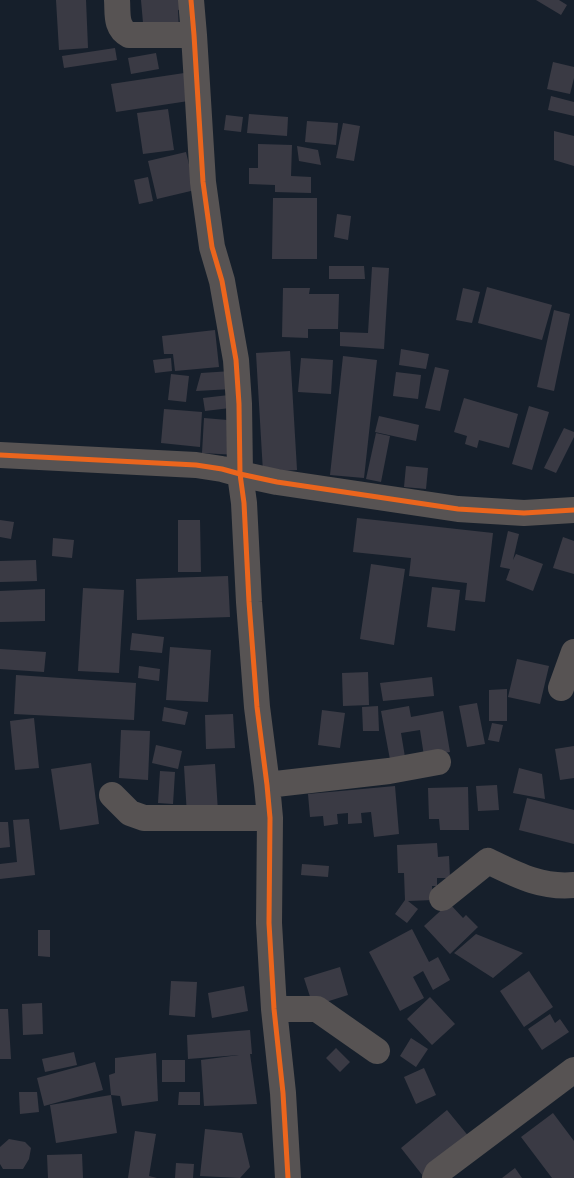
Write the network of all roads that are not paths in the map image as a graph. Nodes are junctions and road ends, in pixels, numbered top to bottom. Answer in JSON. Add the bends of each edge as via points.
{"nodes":[{"id":1,"x":117,"y":0,"type":"edge"},
{"id":2,"x":191,"y":0,"type":"edge"},
{"id":3,"x":194,"y":35,"type":"junction"},
{"id":4,"x":0,"y":455,"type":"edge"},
{"id":5,"x":240,"y":474,"type":"junction"},
{"id":6,"x":574,"y":510,"type":"edge"},
{"id":7,"x":574,"y":652,"type":"edge"},
{"id":8,"x":561,"y":688,"type":"dead end"},
{"id":9,"x":438,"y":762,"type":"dead end"},
{"id":10,"x":268,"y":785,"type":"junction"},
{"id":11,"x":112,"y":794,"type":"dead end"},
{"id":12,"x":270,"y":818,"type":"junction"},
{"id":13,"x":574,"y":885,"type":"edge"},
{"id":14,"x":442,"y":898,"type":"dead end"},
{"id":15,"x":274,"y":1009,"type":"junction"},
{"id":16,"x":377,"y":1051,"type":"dead end"},
{"id":17,"x":574,"y":1070,"type":"edge"},
{"id":18,"x":288,"y":1178,"type":"edge"},
{"id":19,"x":435,"y":1178,"type":"edge"}],
"edges":[{"from":1,"to":3,"type":"street","via":[[119,26],[129,35]]},
{"from":2,"to":3,"type":"street"},
{"from":3,"to":5,"type":"street","via":[[203,182],[212,248],[236,360]]},
{"from":4,"to":5,"type":"street","via":[[196,465]]},
{"from":5,"to":6,"type":"street","via":[[458,509],[524,513]]},
{"from":5,"to":10,"type":"street","via":[[257,707]]},
{"from":7,"to":8,"type":"street"},
{"from":9,"to":10,"type":"street"},
{"from":10,"to":12,"type":"street"},
{"from":11,"to":12,"type":"street","via":[[130,814],[144,818]]},
{"from":12,"to":15,"type":"street","via":[[269,923]]},
{"from":13,"to":14,"type":"street","via":[[558,886],[525,879],[488,861]]},
{"from":15,"to":16,"type":"street","via":[[317,1009]]},
{"from":15,"to":18,"type":"street"},
{"from":17,"to":19,"type":"street","via":[[437,1173]]}]}
